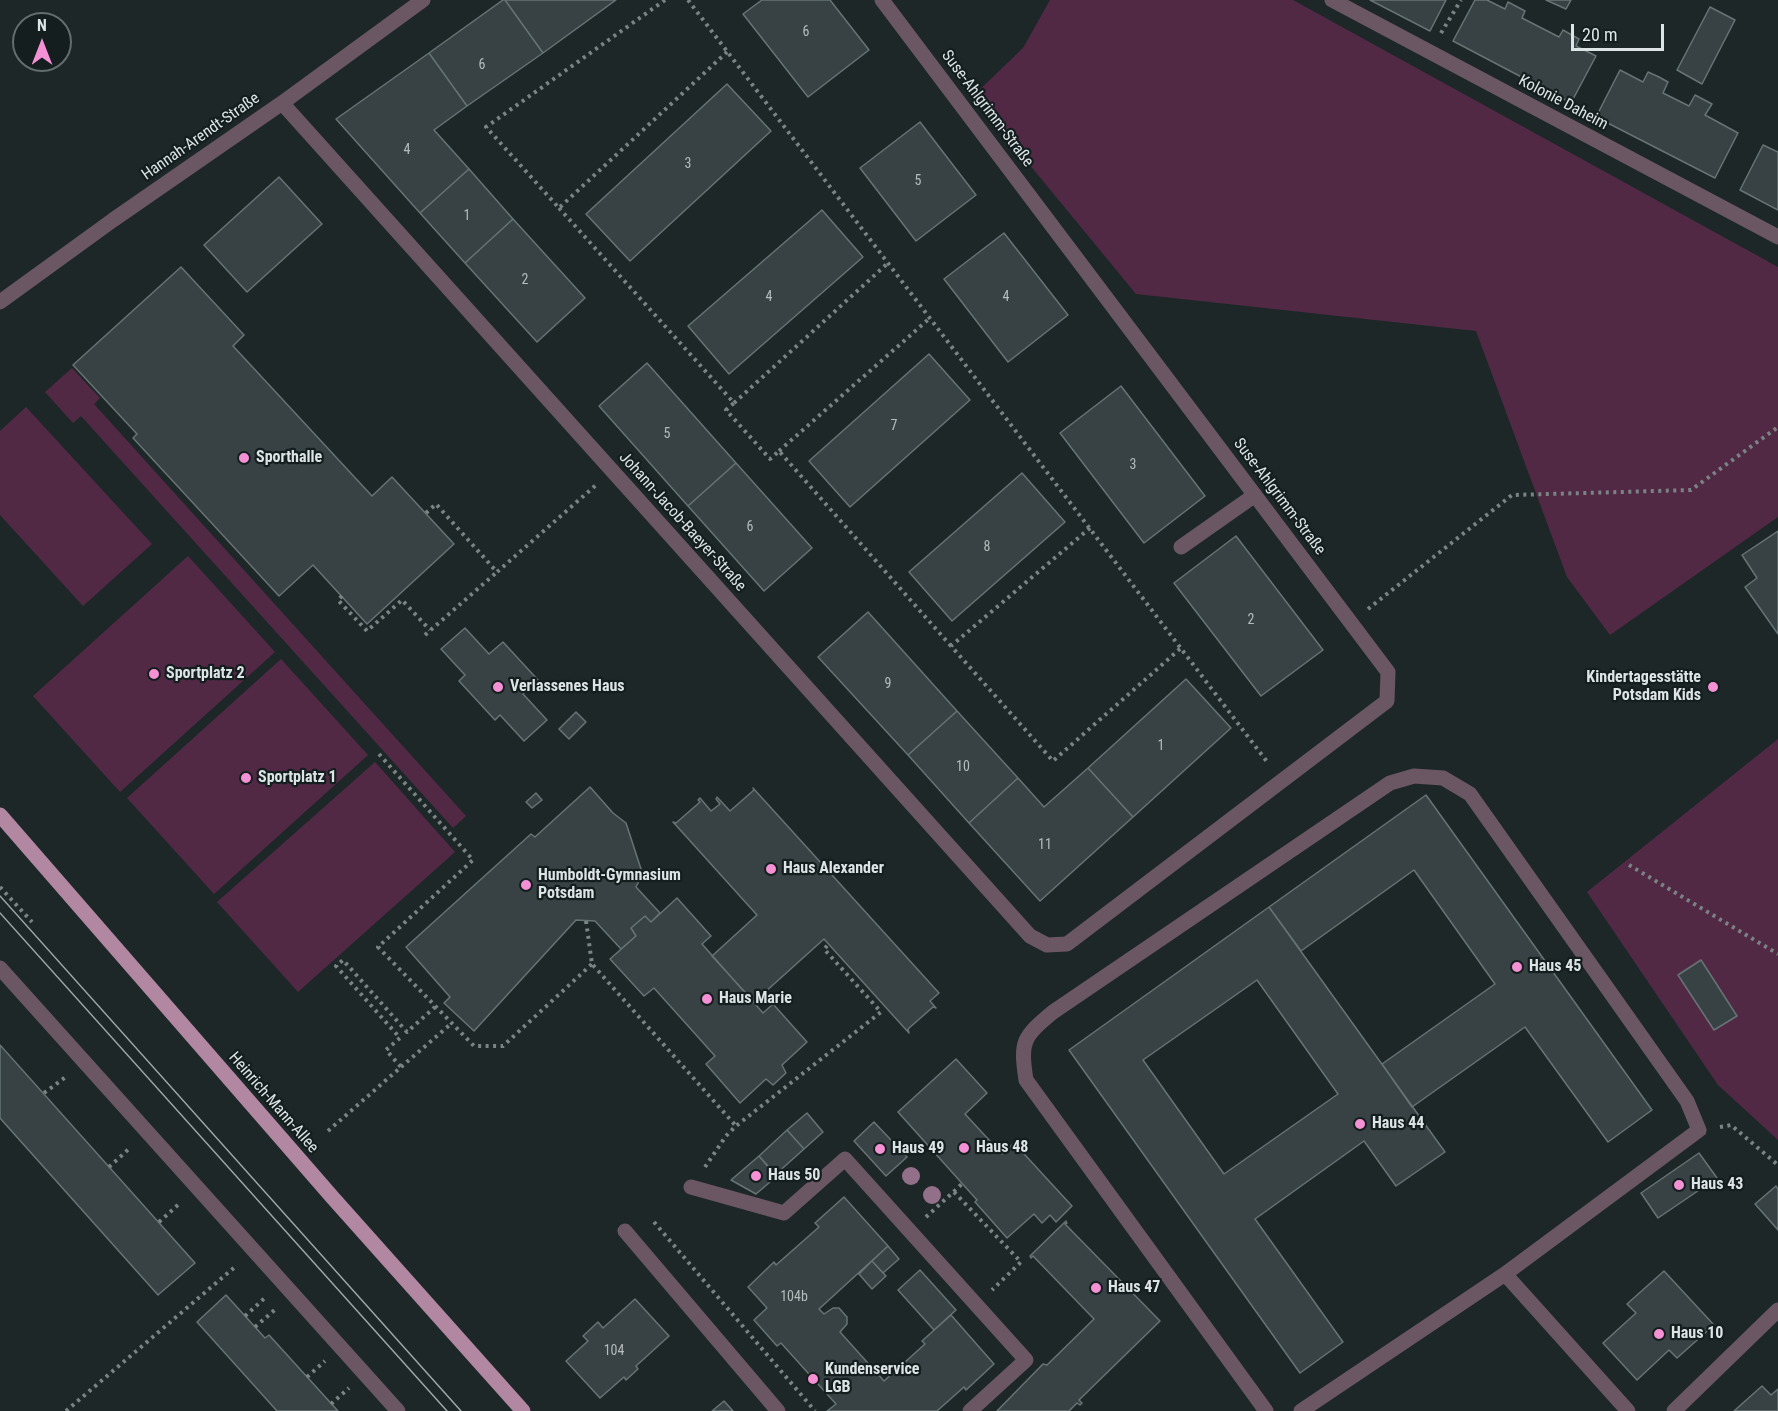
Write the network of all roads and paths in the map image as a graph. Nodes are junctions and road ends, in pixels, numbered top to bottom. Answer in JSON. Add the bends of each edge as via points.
{"nodes":[{"id":1,"x":423,"y":0,"type":"edge"},
{"id":2,"x":665,"y":0,"type":"edge"},
{"id":3,"x":688,"y":0,"type":"edge"},
{"id":4,"x":882,"y":0,"type":"edge"},
{"id":5,"x":1332,"y":0,"type":"edge"},
{"id":6,"x":1461,"y":0,"type":"edge"},
{"id":7,"x":727,"y":52,"type":"junction"},
{"id":8,"x":1430,"y":52,"type":"junction"},
{"id":9,"x":282,"y":103,"type":"junction"},
{"id":10,"x":559,"y":208,"type":"junction"},
{"id":11,"x":1778,"y":237,"type":"edge"},
{"id":12,"x":888,"y":263,"type":"junction"},
{"id":13,"x":0,"y":302,"type":"edge"},
{"id":14,"x":930,"y":318,"type":"junction"},
{"id":15,"x":734,"y":403,"type":"junction"},
{"id":16,"x":1778,"y":427,"type":"edge"},
{"id":17,"x":779,"y":451,"type":"junction"},
{"id":18,"x":612,"y":471,"type":"junction"},
{"id":19,"x":1255,"y":495,"type":"junction"},
{"id":20,"x":426,"y":513,"type":"dead end"},
{"id":21,"x":1090,"y":528,"type":"junction"},
{"id":22,"x":1181,"y":547,"type":"dead end"},
{"id":23,"x":497,"y":572,"type":"junction"},
{"id":24,"x":342,"y":596,"type":"dead end"},
{"id":25,"x":1351,"y":623,"type":"junction"},
{"id":26,"x":430,"y":630,"type":"junction"},
{"id":27,"x":425,"y":635,"type":"dead end"},
{"id":28,"x":951,"y":646,"type":"junction"},
{"id":29,"x":1181,"y":648,"type":"junction"},
{"id":30,"x":379,"y":754,"type":"dead end"},
{"id":31,"x":1282,"y":780,"type":"junction"},
{"id":32,"x":0,"y":815,"type":"edge"},
{"id":33,"x":1629,"y":865,"type":"dead end"},
{"id":34,"x":0,"y":887,"type":"edge"},
{"id":35,"x":586,"y":921,"type":"dead end"},
{"id":36,"x":32,"y":922,"type":"dead end"},
{"id":37,"x":829,"y":944,"type":"dead end"},
{"id":38,"x":1067,"y":944,"type":"joint"},
{"id":39,"x":1778,"y":954,"type":"edge"},
{"id":40,"x":592,"y":964,"type":"junction"},
{"id":41,"x":0,"y":968,"type":"edge"},
{"id":42,"x":436,"y":1007,"type":"junction"},
{"id":43,"x":452,"y":1023,"type":"junction"},
{"id":44,"x":401,"y":1066,"type":"junction"},
{"id":45,"x":74,"y":1070,"type":"dead end"},
{"id":46,"x":44,"y":1093,"type":"dead end"},
{"id":47,"x":736,"y":1126,"type":"junction"},
{"id":48,"x":1699,"y":1130,"type":"junction"},
{"id":49,"x":328,"y":1131,"type":"dead end"},
{"id":50,"x":138,"y":1141,"type":"dead end"},
{"id":51,"x":1778,"y":1165,"type":"edge"},
{"id":52,"x":109,"y":1167,"type":"dead end"},
{"id":53,"x":962,"y":1184,"type":"dead end"},
{"id":54,"x":691,"y":1187,"type":"joint"},
{"id":55,"x":954,"y":1192,"type":"junction"},
{"id":56,"x":187,"y":1196,"type":"dead end"},
{"id":57,"x":159,"y":1222,"type":"dead end"},
{"id":58,"x":654,"y":1222,"type":"dead end"},
{"id":59,"x":907,"y":1228,"type":"junction"},
{"id":60,"x":625,"y":1232,"type":"dead end"},
{"id":61,"x":253,"y":1251,"type":"junction"},
{"id":62,"x":1504,"y":1274,"type":"junction"},
{"id":63,"x":273,"y":1291,"type":"dead end"},
{"id":64,"x":283,"y":1303,"type":"dead end"},
{"id":65,"x":976,"y":1305,"type":"junction"},
{"id":66,"x":1778,"y":1310,"type":"edge"},
{"id":67,"x":245,"y":1316,"type":"dead end"},
{"id":68,"x":255,"y":1327,"type":"dead end"},
{"id":69,"x":331,"y":1356,"type":"dead end"},
{"id":70,"x":307,"y":1377,"type":"dead end"},
{"id":71,"x":354,"y":1383,"type":"dead end"},
{"id":72,"x":332,"y":1404,"type":"dead end"},
{"id":73,"x":66,"y":1411,"type":"edge"},
{"id":74,"x":398,"y":1411,"type":"edge"},
{"id":75,"x":523,"y":1411,"type":"edge"},
{"id":76,"x":778,"y":1411,"type":"edge"},
{"id":77,"x":815,"y":1411,"type":"edge"},
{"id":78,"x":970,"y":1411,"type":"edge"},
{"id":79,"x":1266,"y":1411,"type":"edge"},
{"id":80,"x":1301,"y":1411,"type":"edge"},
{"id":81,"x":1628,"y":1411,"type":"edge"},
{"id":82,"x":1674,"y":1411,"type":"edge"}],
"edges":[{"from":1,"to":9,"type":"street","name":"Hannah-Arendt-Straße"},
{"from":2,"to":10,"type":"path","via":[[486,127]]},
{"from":3,"to":7,"type":"path"},
{"from":4,"to":19,"type":"street","name":"Suse-Ahlgrimm-Straße"},
{"from":5,"to":8,"type":"street","name":"Kolonie Daheim"},
{"from":6,"to":8,"type":"path"},
{"from":7,"to":10,"type":"path"},
{"from":7,"to":12,"type":"path"},
{"from":8,"to":11,"type":"street","name":"Kolonie Daheim"},
{"from":9,"to":13,"type":"street","name":"Hannah-Arendt-Straße"},
{"from":9,"to":18,"type":"street","name":"Johann-Jacob-Baeyer-Straße"},
{"from":10,"to":15,"type":"path"},
{"from":12,"to":14,"type":"path"},
{"from":12,"to":15,"type":"path"},
{"from":14,"to":17,"type":"path"},
{"from":14,"to":21,"type":"path"},
{"from":15,"to":17,"type":"path","via":[[726,410],[770,459]]},
{"from":16,"to":25,"type":"path","via":[[1691,490],[1512,495]]},
{"from":17,"to":28,"type":"path"},
{"from":18,"to":23,"type":"path"},
{"from":18,"to":38,"type":"street","name":"Johann-Jacob-Baeyer-Straße","via":[[1029,936],[1047,945]]},
{"from":19,"to":22,"type":"street"},
{"from":19,"to":25,"type":"street","name":"Suse-Ahlgrimm-Straße"},
{"from":20,"to":23,"type":"path","via":[[436,504]]},
{"from":21,"to":28,"type":"path"},
{"from":21,"to":29,"type":"path"},
{"from":23,"to":26,"type":"path"},
{"from":24,"to":26,"type":"path","via":[[338,600],[367,632],[402,600]]},
{"from":25,"to":31,"type":"street","name":"Suse-Ahlgrimm-Straße","via":[[1388,672],[1387,700]]},
{"from":26,"to":27,"type":"path"},
{"from":28,"to":29,"type":"path","via":[[1053,761]]},
{"from":29,"to":31,"type":"path"},
{"from":30,"to":42,"type":"path","via":[[473,860],[378,947]]},
{"from":31,"to":38,"type":"street","name":"Suse-Ahlgrimm-Straße"},
{"from":32,"to":75,"type":"main road","name":"Heinrich-Mann-Allee"},
{"from":33,"to":39,"type":"path"},
{"from":34,"to":36,"type":"path"},
{"from":35,"to":40,"type":"path"},
{"from":37,"to":47,"type":"path","via":[[824,949],[881,1012]]},
{"from":40,"to":43,"type":"path","via":[[503,1046],[474,1046]]},
{"from":40,"to":47,"type":"path"},
{"from":41,"to":61,"type":"street"},
{"from":42,"to":43,"type":"path"},
{"from":42,"to":44,"type":"path","via":[[406,1032],[343,960],[336,966],[400,1038],[386,1050]]},
{"from":43,"to":44,"type":"path"},
{"from":44,"to":49,"type":"path"},
{"from":45,"to":46,"type":"path"},
{"from":47,"to":54,"type":"path"},
{"from":48,"to":51,"type":"path","via":[[1731,1125]]},
{"from":48,"to":62,"type":"street"},
{"from":48,"to":79,"type":"street","via":[[1687,1101],[1470,794],[1443,778],[1414,776],[1390,783],[1053,1012],[1030,1031],[1022,1054],[1026,1080]]},
{"from":50,"to":52,"type":"path"},
{"from":53,"to":55,"type":"path"},
{"from":54,"to":59,"type":"street","via":[[784,1214],[845,1159]]},
{"from":55,"to":59,"type":"path","via":[[925,1218]]},
{"from":55,"to":65,"type":"path","via":[[1021,1262]]},
{"from":56,"to":57,"type":"path"},
{"from":58,"to":77,"type":"path"},
{"from":59,"to":65,"type":"street"},
{"from":60,"to":76,"type":"street"},
{"from":61,"to":73,"type":"path"},
{"from":61,"to":74,"type":"street"},
{"from":62,"to":80,"type":"street"},
{"from":62,"to":81,"type":"street"},
{"from":63,"to":67,"type":"path"},
{"from":64,"to":68,"type":"path"},
{"from":65,"to":78,"type":"street","via":[[1026,1360]]},
{"from":66,"to":82,"type":"street"},
{"from":69,"to":70,"type":"path"},
{"from":71,"to":72,"type":"path"}]}
